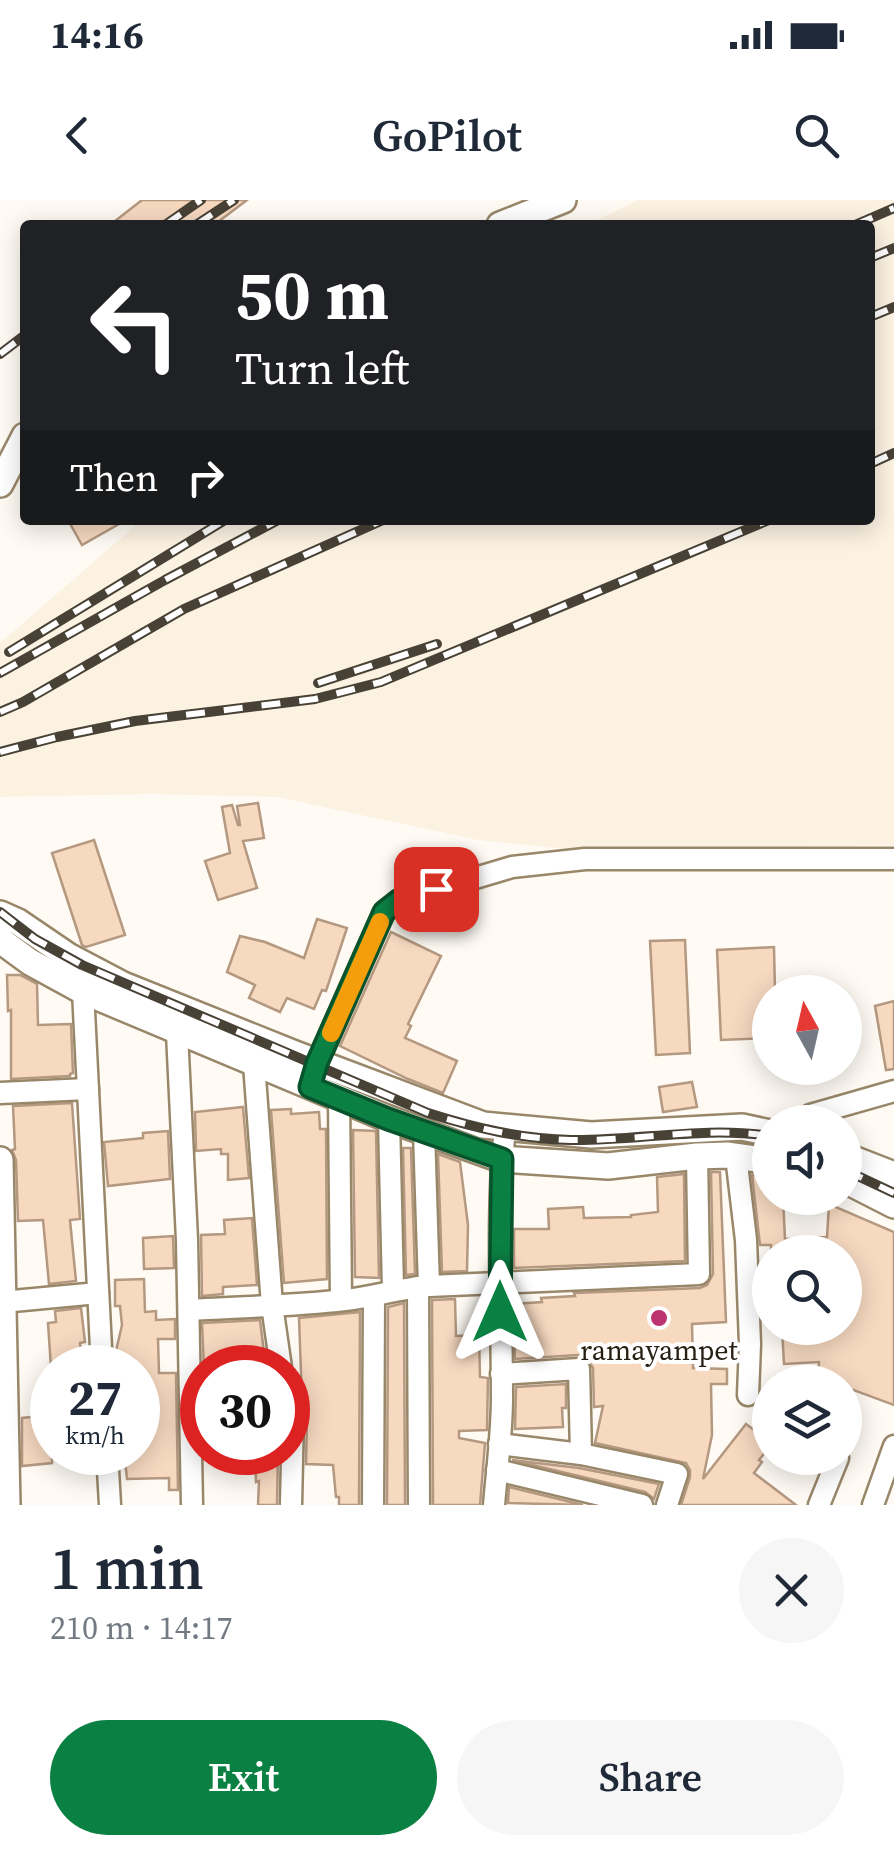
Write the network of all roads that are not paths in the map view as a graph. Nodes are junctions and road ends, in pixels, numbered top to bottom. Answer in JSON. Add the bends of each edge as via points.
{"nodes":[{"id":1,"x":563,"y":200,"type":"edge"},
{"id":2,"x":513,"y":220,"type":"edge"},
{"id":3,"x":20,"y":446,"type":"edge"},
{"id":4,"x":0,"y":484,"type":"edge"},
{"id":5,"x":894,"y":859,"type":"edge"},
{"id":6,"x":0,"y":914,"type":"edge"},
{"id":7,"x":0,"y":940,"type":"edge"},
{"id":8,"x":85,"y":979,"type":"junction"},
{"id":9,"x":177,"y":1032,"type":"junction"},
{"id":10,"x":256,"y":1051,"type":"junction"},
{"id":11,"x":313,"y":1075,"type":"junction"},
{"id":12,"x":88,"y":1089,"type":"junction"},
{"id":13,"x":894,"y":1092,"type":"edge"},
{"id":14,"x":0,"y":1093,"type":"edge"},
{"id":15,"x":339,"y":1098,"type":"junction"},
{"id":16,"x":847,"y":1105,"type":"edge"},
{"id":17,"x":388,"y":1119,"type":"junction"},
{"id":18,"x":504,"y":1127,"type":"junction"},
{"id":19,"x":727,"y":1128,"type":"junction"},
{"id":20,"x":752,"y":1128,"type":"edge"},
{"id":21,"x":424,"y":1132,"type":"junction"},
{"id":22,"x":732,"y":1155,"type":"junction"},
{"id":23,"x":698,"y":1156,"type":"junction"},
{"id":24,"x":752,"y":1158,"type":"edge"},
{"id":25,"x":502,"y":1159,"type":"junction"},
{"id":26,"x":0,"y":1160,"type":"edge"},
{"id":27,"x":862,"y":1163,"type":"edge"},
{"id":28,"x":894,"y":1175,"type":"edge"},
{"id":29,"x":862,"y":1189,"type":"edge"},
{"id":30,"x":894,"y":1205,"type":"edge"},
{"id":31,"x":500,"y":1281,"type":"junction"},
{"id":32,"x":423,"y":1286,"type":"junction"},
{"id":33,"x":98,"y":1293,"type":"junction"},
{"id":34,"x":384,"y":1293,"type":"junction"},
{"id":35,"x":341,"y":1300,"type":"junction"},
{"id":36,"x":272,"y":1305,"type":"junction"},
{"id":37,"x":2,"y":1308,"type":"edge"},
{"id":38,"x":189,"y":1310,"type":"junction"},
{"id":39,"x":101,"y":1345,"type":"edge"},
{"id":40,"x":278,"y":1345,"type":"edge"},
{"id":41,"x":501,"y":1374,"type":"junction"},
{"id":42,"x":748,"y":1395,"type":"dead end"},
{"id":43,"x":500,"y":1444,"type":"junction"},
{"id":44,"x":894,"y":1446,"type":"edge"},
{"id":45,"x":581,"y":1454,"type":"junction"},
{"id":46,"x":496,"y":1470,"type":"junction"},
{"id":47,"x":2,"y":1471,"type":"edge"},
{"id":48,"x":109,"y":1475,"type":"edge"},
{"id":49,"x":292,"y":1475,"type":"edge"},
{"id":50,"x":831,"y":1475,"type":"edge"},
{"id":51,"x":7,"y":1505,"type":"edge"},
{"id":52,"x":110,"y":1505,"type":"edge"},
{"id":53,"x":192,"y":1505,"type":"edge"},
{"id":54,"x":291,"y":1505,"type":"edge"},
{"id":55,"x":373,"y":1505,"type":"edge"},
{"id":56,"x":419,"y":1505,"type":"edge"},
{"id":57,"x":494,"y":1505,"type":"edge"},
{"id":58,"x":642,"y":1505,"type":"edge"},
{"id":59,"x":667,"y":1505,"type":"edge"},
{"id":60,"x":819,"y":1505,"type":"edge"},
{"id":61,"x":873,"y":1505,"type":"edge"}],
"edges":[{"from":1,"to":2,"type":"street"},
{"from":3,"to":4,"type":"street"},
{"from":5,"to":11,"type":"street","via":[[585,860],[512,867],[398,901],[384,912]]},
{"from":6,"to":8,"type":"street","via":[[68,956]]},
{"from":7,"to":8,"type":"street","via":[[30,962]]},
{"from":8,"to":9,"type":"street"},
{"from":8,"to":10,"type":"street","via":[[123,985]]},
{"from":8,"to":12,"type":"street"},
{"from":9,"to":10,"type":"street"},
{"from":9,"to":38,"type":"street"},
{"from":10,"to":11,"type":"street"},
{"from":10,"to":36,"type":"street"},
{"from":11,"to":15,"type":"street"},
{"from":11,"to":18,"type":"street"},
{"from":12,"to":14,"type":"street"},
{"from":12,"to":33,"type":"street"},
{"from":13,"to":16,"type":"street"},
{"from":15,"to":17,"type":"street"},
{"from":15,"to":35,"type":"street"},
{"from":17,"to":21,"type":"street"},
{"from":17,"to":34,"type":"street"},
{"from":18,"to":19,"type":"street","via":[[591,1135]]},
{"from":18,"to":25,"type":"street"},
{"from":19,"to":20,"type":"street"},
{"from":19,"to":22,"type":"street"},
{"from":21,"to":25,"type":"street"},
{"from":21,"to":32,"type":"street"},
{"from":22,"to":23,"type":"street"},
{"from":22,"to":24,"type":"street"},
{"from":22,"to":42,"type":"street","via":[[746,1240]]},
{"from":23,"to":25,"type":"street","via":[[608,1166]]},
{"from":23,"to":31,"type":"street","via":[[700,1274]]},
{"from":25,"to":31,"type":"street"},
{"from":26,"to":37,"type":"street"},
{"from":27,"to":28,"type":"street"},
{"from":29,"to":30,"type":"street"},
{"from":31,"to":32,"type":"street"},
{"from":31,"to":41,"type":"street"},
{"from":32,"to":34,"type":"street"},
{"from":32,"to":56,"type":"street"},
{"from":33,"to":37,"type":"street"},
{"from":33,"to":39,"type":"street"},
{"from":34,"to":35,"type":"street"},
{"from":34,"to":55,"type":"street"},
{"from":35,"to":36,"type":"street"},
{"from":36,"to":38,"type":"street"},
{"from":36,"to":40,"type":"street"},
{"from":37,"to":47,"type":"street"},
{"from":38,"to":53,"type":"street"},
{"from":41,"to":43,"type":"street"},
{"from":41,"to":45,"type":"street","via":[[580,1369]]},
{"from":43,"to":45,"type":"street"},
{"from":43,"to":46,"type":"street"},
{"from":44,"to":61,"type":"street"},
{"from":45,"to":59,"type":"street","via":[[677,1474]]},
{"from":46,"to":57,"type":"street"},
{"from":46,"to":58,"type":"street"},
{"from":47,"to":51,"type":"street"},
{"from":48,"to":52,"type":"street"},
{"from":49,"to":54,"type":"street"},
{"from":50,"to":60,"type":"street"}]}
